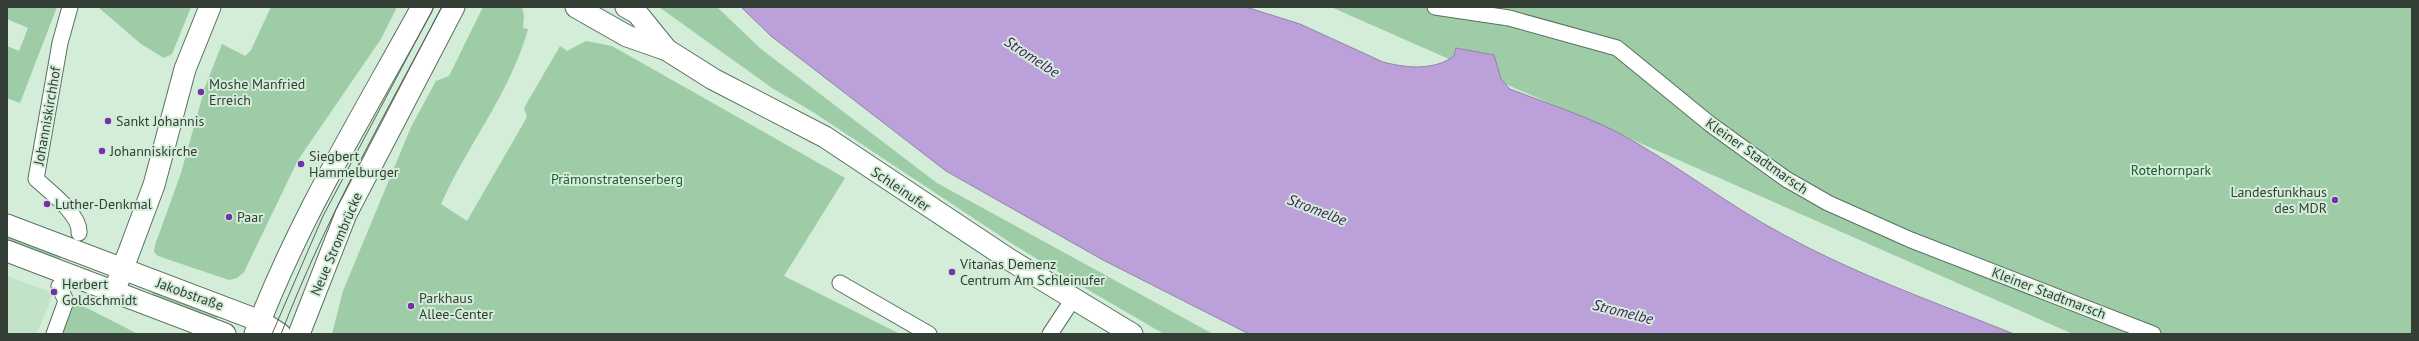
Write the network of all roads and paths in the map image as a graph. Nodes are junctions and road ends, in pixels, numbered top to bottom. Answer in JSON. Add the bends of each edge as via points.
{"nodes":[{"id":1,"x":70,"y":7,"type":"edge"},
{"id":2,"x":210,"y":7,"type":"edge"},
{"id":3,"x":422,"y":7,"type":"edge"},
{"id":4,"x":454,"y":7,"type":"edge"},
{"id":5,"x":576,"y":7,"type":"edge"},
{"id":6,"x":626,"y":7,"type":"edge"},
{"id":7,"x":1435,"y":7,"type":"edge"},
{"id":8,"x":1511,"y":12,"type":"edge"},
{"id":9,"x":667,"y":50,"type":"junction"},
{"id":10,"x":7,"y":226,"type":"edge"},
{"id":11,"x":79,"y":233,"type":"dead end"},
{"id":12,"x":7,"y":251,"type":"edge"},
{"id":13,"x":122,"y":270,"type":"junction"},
{"id":14,"x":840,"y":283,"type":"dead end"},
{"id":15,"x":59,"y":286,"type":"dead end"},
{"id":16,"x":114,"y":292,"type":"junction"},
{"id":17,"x":1073,"y":299,"type":"junction"},
{"id":18,"x":258,"y":328,"type":"edge"},
{"id":19,"x":926,"y":333,"type":"edge"},
{"id":20,"x":54,"y":334,"type":"edge"},
{"id":21,"x":225,"y":334,"type":"edge"},
{"id":22,"x":280,"y":334,"type":"edge"},
{"id":23,"x":299,"y":334,"type":"edge"},
{"id":24,"x":1050,"y":334,"type":"edge"},
{"id":25,"x":1132,"y":334,"type":"edge"},
{"id":26,"x":2153,"y":334,"type":"edge"}],
"edges":[{"from":1,"to":11,"type":"street","name":"Johanniskirchhof","via":[[60,43],[36,179],[69,211],[80,227]]},
{"from":2,"to":13,"type":"main road","via":[[186,69],[154,185]]},
{"from":3,"to":18,"type":"main road","via":[[320,187],[279,274]]},
{"from":4,"to":23,"type":"main road","name":"Neue Strombrücke","via":[[346,214]]},
{"from":5,"to":9,"type":"main road","name":"Schleinufer","via":[[627,36]]},
{"from":6,"to":9,"type":"main road","name":"Schleinufer","via":[[637,13]]},
{"from":7,"to":8,"type":"street","name":"Kleiner Stadtmarsch"},
{"from":8,"to":26,"type":"street","name":"Kleiner Stadtmarsch","via":[[1616,48],[1710,124],[1786,179],[1828,203],[1912,240]]},
{"from":9,"to":17,"type":"main road","name":"Schleinufer","via":[[719,82],[829,139],[948,220]]},
{"from":10,"to":13,"type":"main road","name":"Jakobstraße"},
{"from":12,"to":16,"type":"main road","name":"Jakobstraße"},
{"from":13,"to":16,"type":"main road"},
{"from":13,"to":18,"type":"main road","name":"Jakobstraße"},
{"from":14,"to":19,"type":"street"},
{"from":15,"to":20,"type":"street","via":[[66,301]]},
{"from":16,"to":21,"type":"main road","name":"Jakobstraße"},
{"from":17,"to":24,"type":"street"},
{"from":17,"to":25,"type":"main road","name":"Schleinufer"},
{"from":18,"to":22,"type":"main road","name":"Jakobstraße"}]}
